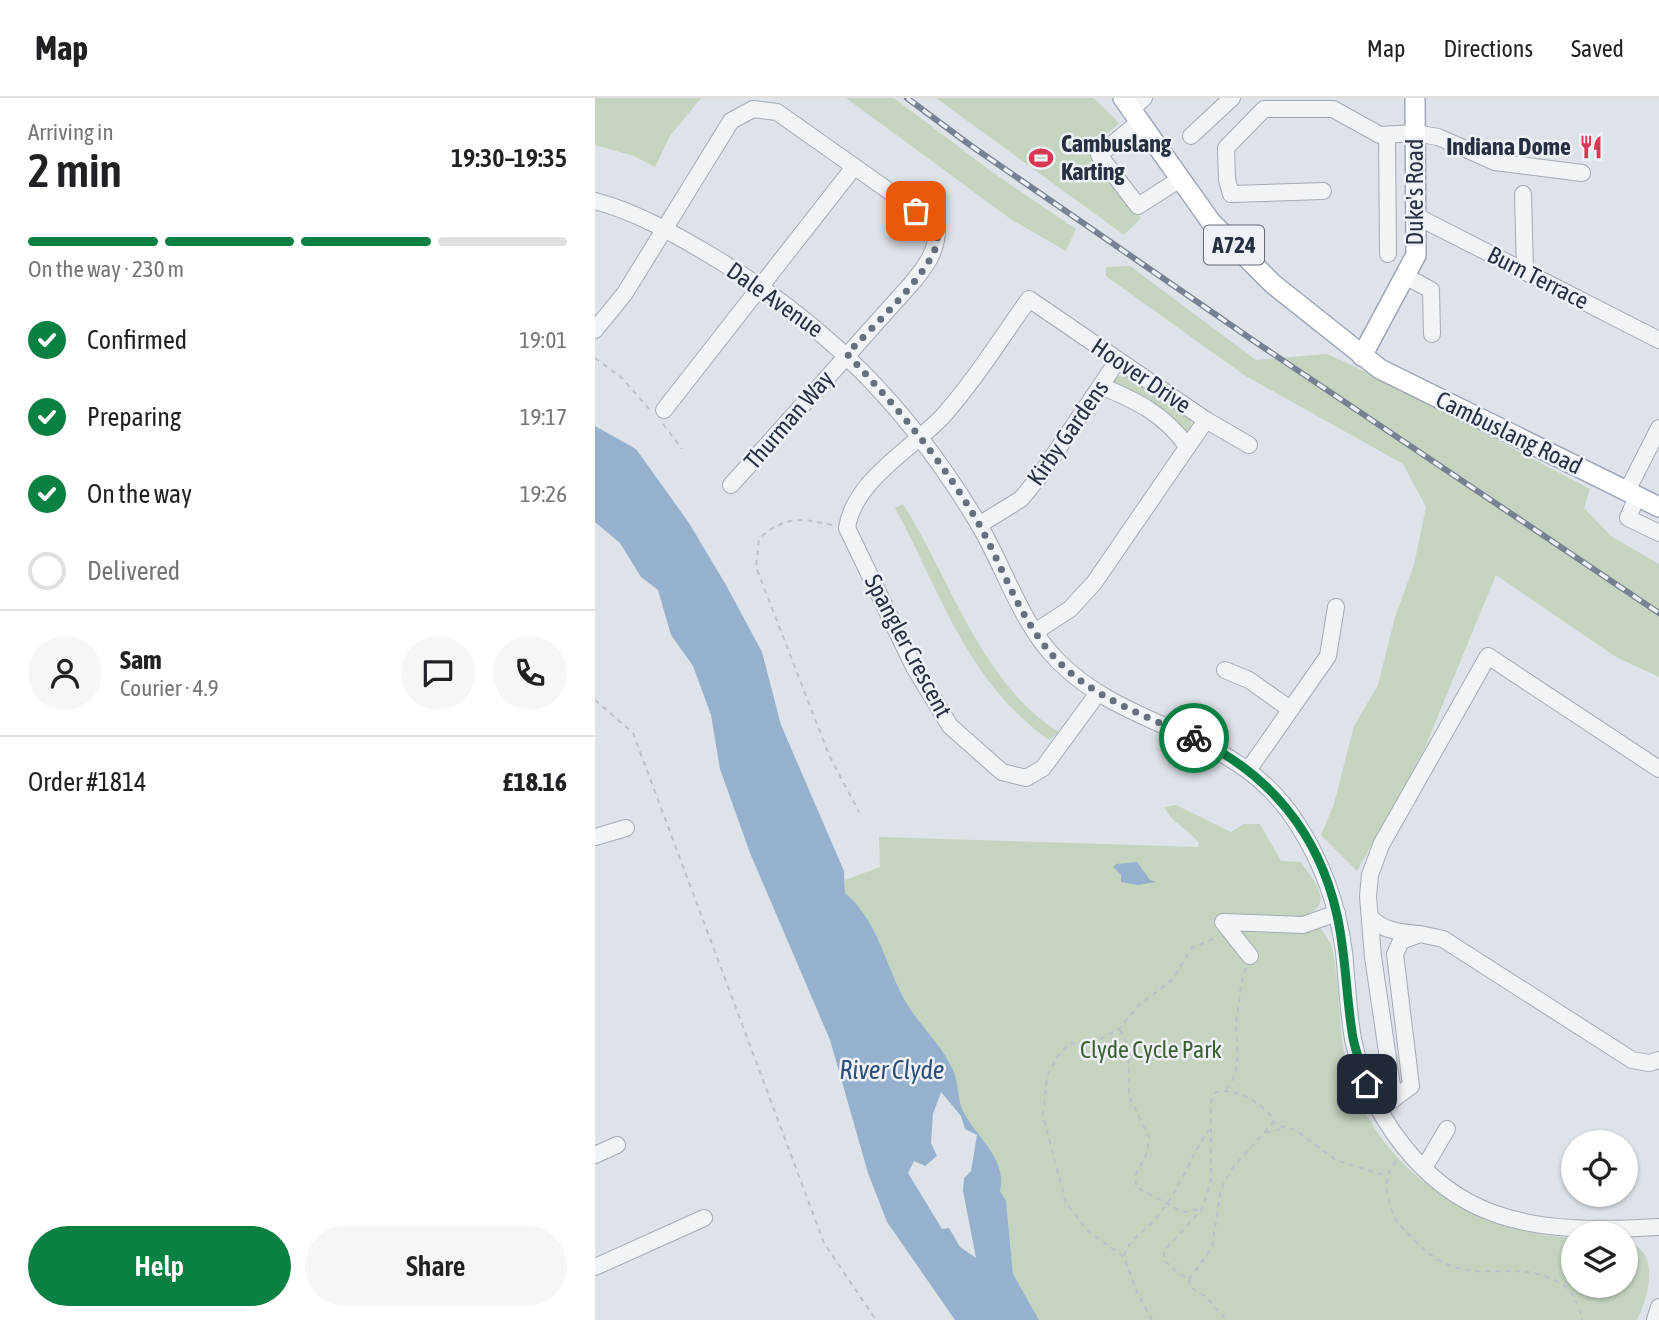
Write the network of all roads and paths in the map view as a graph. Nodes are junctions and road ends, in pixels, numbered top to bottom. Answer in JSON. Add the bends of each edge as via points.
{"nodes":[{"id":1,"x":1232,"y":98,"type":"edge"},
{"id":2,"x":1415,"y":98,"type":"edge"},
{"id":3,"x":1269,"y":104,"type":"edge"},
{"id":4,"x":1130,"y":106,"type":"edge"},
{"id":5,"x":1415,"y":133,"type":"junction"},
{"id":6,"x":1387,"y":135,"type":"junction"},
{"id":7,"x":1191,"y":136,"type":"dead end"},
{"id":8,"x":854,"y":167,"type":"junction"},
{"id":9,"x":1582,"y":173,"type":"dead end"},
{"id":10,"x":1179,"y":179,"type":"junction"},
{"id":11,"x":1323,"y":191,"type":"dead end"},
{"id":12,"x":1523,"y":194,"type":"dead end"},
{"id":13,"x":595,"y":201,"type":"edge"},
{"id":14,"x":1416,"y":216,"type":"junction"},
{"id":15,"x":664,"y":228,"type":"junction"},
{"id":16,"x":1388,"y":254,"type":"dead end"},
{"id":17,"x":1525,"y":271,"type":"junction"},
{"id":18,"x":1405,"y":276,"type":"junction"},
{"id":19,"x":762,"y":286,"type":"junction"},
{"id":20,"x":595,"y":330,"type":"edge"},
{"id":21,"x":1432,"y":334,"type":"dead end"},
{"id":22,"x":1659,"y":340,"type":"edge"},
{"id":23,"x":847,"y":354,"type":"junction"},
{"id":24,"x":1362,"y":356,"type":"junction"},
{"id":25,"x":595,"y":358,"type":"edge"},
{"id":26,"x":1118,"y":360,"type":"junction"},
{"id":27,"x":1101,"y":386,"type":"junction"},
{"id":28,"x":664,"y":411,"type":"dead end"},
{"id":29,"x":1206,"y":420,"type":"junction"},
{"id":30,"x":1658,"y":432,"type":"edge"},
{"id":31,"x":921,"y":436,"type":"junction"},
{"id":32,"x":1249,"y":445,"type":"dead end"},
{"id":33,"x":1187,"y":446,"type":"junction"},
{"id":34,"x":683,"y":449,"type":"dead end"},
{"id":35,"x":731,"y":485,"type":"dead end"},
{"id":36,"x":1632,"y":494,"type":"junction"},
{"id":37,"x":1659,"y":507,"type":"edge"},
{"id":38,"x":979,"y":525,"type":"junction"},
{"id":39,"x":847,"y":528,"type":"junction"},
{"id":40,"x":1659,"y":533,"type":"edge"},
{"id":41,"x":1336,"y":607,"type":"dead end"},
{"id":42,"x":1035,"y":632,"type":"junction"},
{"id":43,"x":1224,"y":670,"type":"dead end"},
{"id":44,"x":1098,"y":694,"type":"junction"},
{"id":45,"x":595,"y":700,"type":"edge"},
{"id":46,"x":1290,"y":709,"type":"junction"},
{"id":47,"x":1249,"y":769,"type":"junction"},
{"id":48,"x":1659,"y":769,"type":"edge"},
{"id":49,"x":859,"y":812,"type":"dead end"},
{"id":50,"x":626,"y":828,"type":"dead end"},
{"id":51,"x":595,"y":837,"type":"edge"},
{"id":52,"x":1337,"y":913,"type":"junction"},
{"id":53,"x":1370,"y":917,"type":"junction"},
{"id":54,"x":1231,"y":932,"type":"junction"},
{"id":55,"x":1420,"y":934,"type":"junction"},
{"id":56,"x":1250,"y":956,"type":"joint"},
{"id":57,"x":1119,"y":1029,"type":"junction"},
{"id":58,"x":1659,"y":1060,"type":"edge"},
{"id":59,"x":1225,"y":1090,"type":"junction"},
{"id":60,"x":1394,"y":1099,"type":"junction"},
{"id":61,"x":1379,"y":1110,"type":"junction"},
{"id":62,"x":1273,"y":1119,"type":"junction"},
{"id":63,"x":1210,"y":1128,"type":"junction"},
{"id":64,"x":1285,"y":1128,"type":"junction"},
{"id":65,"x":1447,"y":1129,"type":"dead end"},
{"id":66,"x":1265,"y":1133,"type":"junction"},
{"id":67,"x":617,"y":1145,"type":"dead end"},
{"id":68,"x":1405,"y":1149,"type":"junction"},
{"id":69,"x":595,"y":1155,"type":"edge"},
{"id":70,"x":1424,"y":1168,"type":"junction"},
{"id":71,"x":1388,"y":1176,"type":"junction"},
{"id":72,"x":1168,"y":1205,"type":"junction"},
{"id":73,"x":1202,"y":1209,"type":"junction"},
{"id":74,"x":704,"y":1218,"type":"dead end"},
{"id":75,"x":1659,"y":1227,"type":"edge"},
{"id":76,"x":1124,"y":1257,"type":"junction"},
{"id":77,"x":595,"y":1267,"type":"edge"},
{"id":78,"x":1189,"y":1279,"type":"junction"},
{"id":79,"x":1659,"y":1307,"type":"edge"},
{"id":80,"x":876,"y":1320,"type":"edge"},
{"id":81,"x":1152,"y":1320,"type":"edge"},
{"id":82,"x":1226,"y":1320,"type":"edge"},
{"id":83,"x":1582,"y":1320,"type":"edge"},
{"id":84,"x":1655,"y":1320,"type":"edge"}],
"edges":[{"from":1,"to":7,"type":"street"},
{"from":2,"to":5,"type":"main road","name":"Duke's Road"},
{"from":3,"to":6,"type":"street","via":[[1333,109]]},
{"from":3,"to":11,"type":"street","via":[[1226,148],[1231,194]]},
{"from":4,"to":10,"type":"main road","number":"A724"},
{"from":4,"to":10,"type":"street","via":[[1099,155],[1138,206]]},
{"from":5,"to":6,"type":"street"},
{"from":5,"to":9,"type":"street","via":[[1495,162]]},
{"from":5,"to":14,"type":"main road","name":"Duke's Road"},
{"from":6,"to":16,"type":"street"},
{"from":8,"to":15,"type":"street","via":[[777,112],[753,109],[731,121]]},
{"from":8,"to":19,"type":"street"},
{"from":8,"to":23,"type":"street","name":"Thurman Way","via":[[937,225],[937,243],[927,265]]},
{"from":10,"to":24,"type":"main road","number":"A724","via":[[1211,222],[1273,284]]},
{"from":12,"to":17,"type":"street"},
{"from":13,"to":15,"type":"street","name":"Dale Avenue"},
{"from":14,"to":17,"type":"street","name":"Burn Terrace"},
{"from":14,"to":18,"type":"main road","name":"Duke's Road","via":[[1416,255]]},
{"from":15,"to":19,"type":"street","name":"Dale Avenue"},
{"from":15,"to":20,"type":"street","via":[[625,293]]},
{"from":17,"to":22,"type":"street","name":"Burn Terrace"},
{"from":18,"to":21,"type":"street","via":[[1431,290]]},
{"from":18,"to":24,"type":"main road","name":"Duke's Road"},
{"from":19,"to":23,"type":"street","name":"Dale Avenue"},
{"from":19,"to":28,"type":"street"},
{"from":23,"to":31,"type":"street","name":"Dale Avenue"},
{"from":23,"to":35,"type":"street","name":"Thurman Way"},
{"from":24,"to":36,"type":"main road","name":"Cambuslang Road","number":"A724"},
{"from":25,"to":34,"type":"path","via":[[622,378]]},
{"from":26,"to":27,"type":"street","name":"Kirby Gardens"},
{"from":26,"to":29,"type":"street","name":"Hoover Drive"},
{"from":26,"to":31,"type":"street","name":"Hoover Drive","via":[[1029,299],[969,384]]},
{"from":27,"to":33,"type":"street","via":[[1154,411],[1173,426]]},
{"from":27,"to":38,"type":"street","name":"Kirby Gardens","via":[[1021,499]]},
{"from":29,"to":32,"type":"street"},
{"from":29,"to":33,"type":"street","name":"Hoover Drive"},
{"from":30,"to":36,"type":"street"},
{"from":31,"to":38,"type":"street","name":"Dale Avenue"},
{"from":31,"to":39,"type":"street","via":[[856,499]]},
{"from":33,"to":42,"type":"street","name":"Hoover Drive","via":[[1094,583],[1070,609]]},
{"from":36,"to":37,"type":"main road","name":"Cambuslang Road","number":"A724"},
{"from":36,"to":40,"type":"street","via":[[1628,518]]},
{"from":38,"to":42,"type":"street","name":"Dale Avenue"},
{"from":39,"to":44,"type":"street","name":"Spangler Crescent","via":[[925,688],[950,726],[1002,772],[1026,778],[1043,768]]},
{"from":39,"to":49,"type":"path","via":[[795,518],[783,521],[759,539],[755,553],[756,567],[817,725]]},
{"from":41,"to":46,"type":"street","via":[[1328,656]]},
{"from":42,"to":44,"type":"street","name":"Dale Avenue","via":[[1056,659]]},
{"from":43,"to":46,"type":"street","via":[[1249,680]]},
{"from":44,"to":47,"type":"street","name":"Dale Avenue","via":[[1221,751]]},
{"from":45,"to":80,"type":"path","via":[[633,733],[824,1243]]},
{"from":46,"to":47,"type":"street"},
{"from":47,"to":52,"type":"street","name":"Dale Avenue","via":[[1269,786],[1298,824],[1324,874]]},
{"from":48,"to":53,"type":"street","via":[[1488,656],[1381,845],[1370,875]]},
{"from":50,"to":51,"type":"street"},
{"from":52,"to":54,"type":"street","via":[[1303,925],[1223,922]]},
{"from":52,"to":61,"type":"street","name":"Dale Avenue","via":[[1353,1040]]},
{"from":53,"to":55,"type":"street","via":[[1392,931]]},
{"from":53,"to":60,"type":"street"},
{"from":54,"to":56,"type":"street"},
{"from":54,"to":57,"type":"path","via":[[1192,948],[1173,979],[1138,1006]]},
{"from":55,"to":58,"type":"street","via":[[1443,939],[1632,1060]]},
{"from":55,"to":60,"type":"street","via":[[1401,941],[1395,954],[1411,1086]]},
{"from":56,"to":59,"type":"path","via":[[1239,986],[1239,1055],[1232,1083]]},
{"from":57,"to":72,"type":"path","via":[[1129,1048],[1129,1097],[1149,1137],[1147,1153],[1135,1176],[1136,1186]]},
{"from":57,"to":76,"type":"path","via":[[1097,1041],[1069,1044],[1056,1058],[1047,1077],[1043,1116],[1066,1203],[1089,1231]]},
{"from":59,"to":62,"type":"path","via":[[1265,1107]]},
{"from":59,"to":63,"type":"path","via":[[1216,1092],[1211,1102]]},
{"from":60,"to":61,"type":"street"},
{"from":61,"to":68,"type":"street","name":"Dale Avenue"},
{"from":62,"to":64,"type":"path"},
{"from":62,"to":66,"type":"path"},
{"from":63,"to":72,"type":"path"},
{"from":63,"to":73,"type":"path","via":[[1211,1181]]},
{"from":64,"to":66,"type":"path"},
{"from":64,"to":71,"type":"path","via":[[1295,1130],[1336,1160]]},
{"from":65,"to":70,"type":"street"},
{"from":66,"to":78,"type":"path","via":[[1234,1166],[1221,1188],[1212,1248]]},
{"from":67,"to":69,"type":"street"},
{"from":68,"to":70,"type":"street","name":"Dale Avenue"},
{"from":68,"to":71,"type":"path"},
{"from":70,"to":75,"type":"street","name":"Dale Avenue","via":[[1475,1204],[1525,1222],[1578,1228]]},
{"from":71,"to":83,"type":"path","via":[[1385,1193],[1394,1217],[1432,1257],[1469,1272],[1548,1278],[1571,1292]]},
{"from":72,"to":73,"type":"path","via":[[1183,1212]]},
{"from":72,"to":76,"type":"path","via":[[1128,1245]]},
{"from":73,"to":78,"type":"path","via":[[1164,1251],[1164,1259]]},
{"from":74,"to":77,"type":"street"},
{"from":76,"to":81,"type":"path"},
{"from":78,"to":82,"type":"path","via":[[1190,1287]]},
{"from":79,"to":84,"type":"street"}]}
